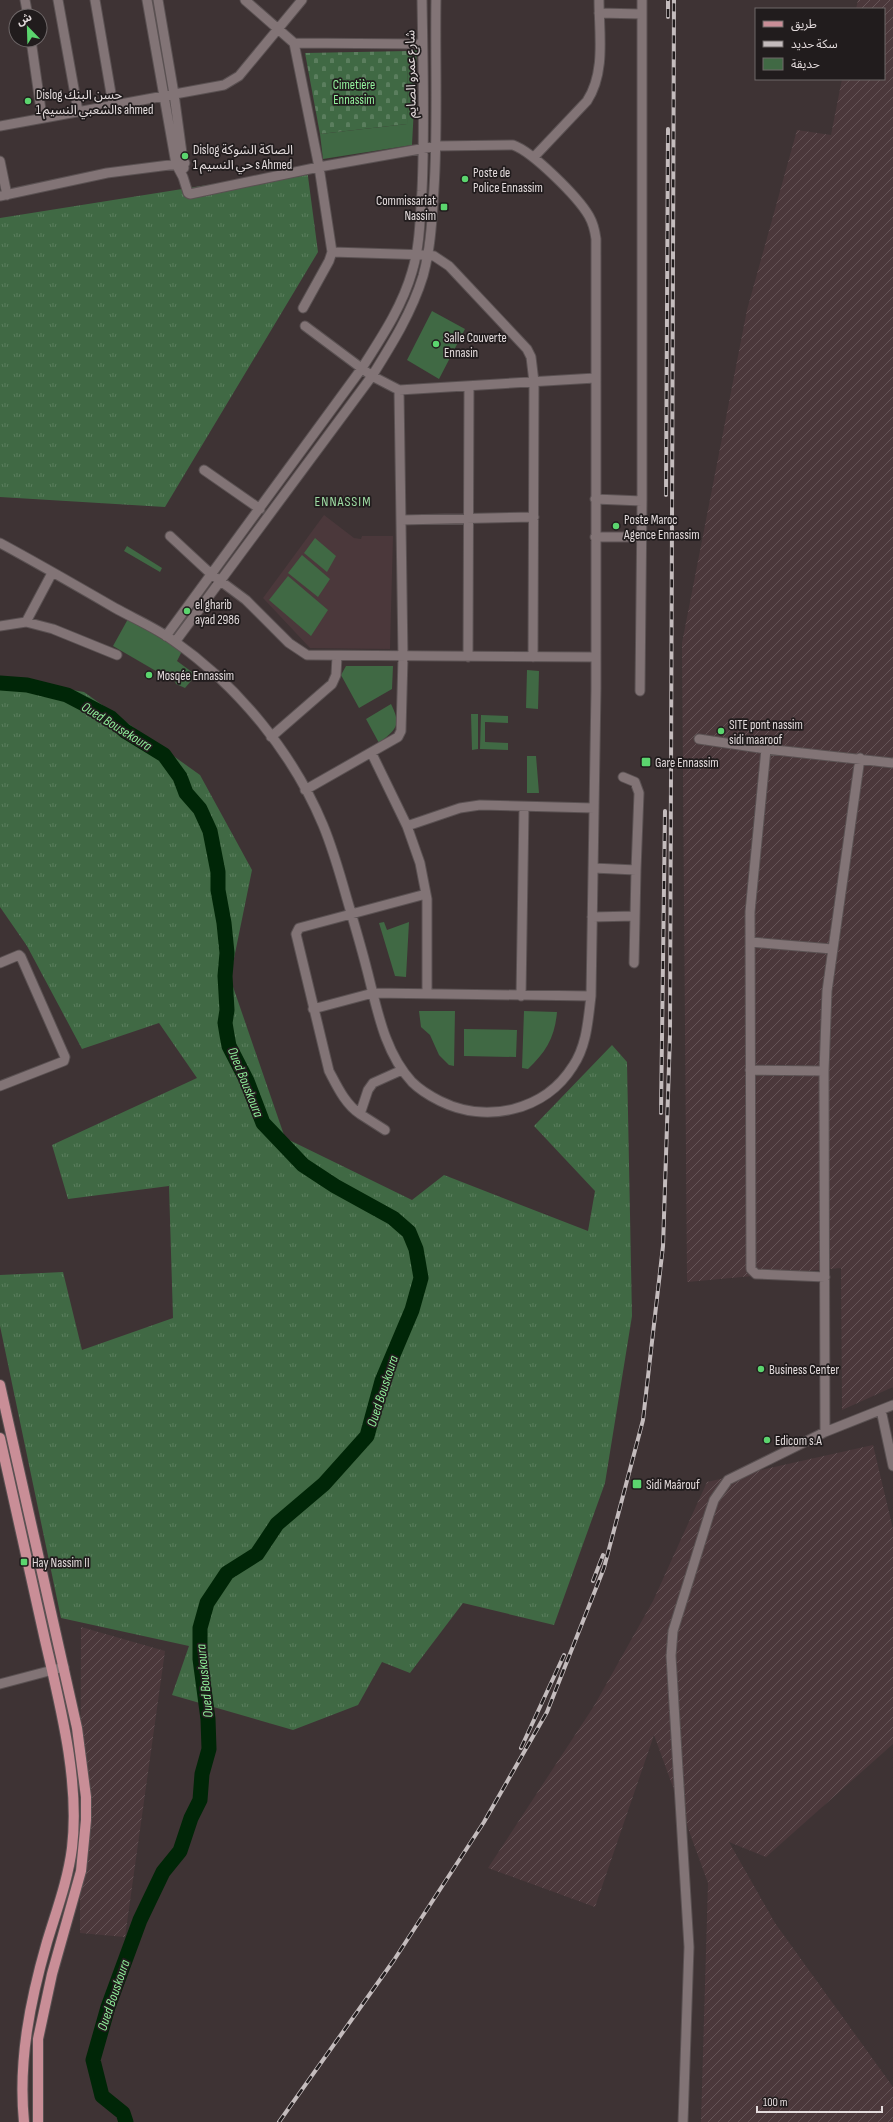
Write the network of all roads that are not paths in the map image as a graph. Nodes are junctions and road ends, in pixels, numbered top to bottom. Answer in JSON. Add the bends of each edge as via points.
{"nodes":[{"id":1,"x":58,"y":0,"type":"edge"},
{"id":2,"x":95,"y":0,"type":"edge"},
{"id":3,"x":147,"y":0,"type":"edge"},
{"id":4,"x":158,"y":0,"type":"edge"},
{"id":5,"x":245,"y":0,"type":"edge"},
{"id":6,"x":302,"y":0,"type":"edge"},
{"id":7,"x":422,"y":0,"type":"edge"},
{"id":8,"x":436,"y":0,"type":"edge"},
{"id":9,"x":599,"y":0,"type":"edge"},
{"id":10,"x":642,"y":0,"type":"edge"},
{"id":11,"x":599,"y":13,"type":"junction"},
{"id":12,"x":642,"y":14,"type":"junction"},
{"id":13,"x":279,"y":29,"type":"junction"},
{"id":14,"x":294,"y":43,"type":"junction"},
{"id":15,"x":422,"y":44,"type":"junction"},
{"id":16,"x":32,"y":48,"type":"edge"},
{"id":17,"x":174,"y":94,"type":"junction"},
{"id":18,"x":165,"y":95,"type":"junction"},
{"id":19,"x":113,"y":106,"type":"junction"},
{"id":20,"x":78,"y":111,"type":"junction"},
{"id":21,"x":42,"y":117,"type":"junction"},
{"id":22,"x":0,"y":126,"type":"edge"},
{"id":23,"x":437,"y":146,"type":"junction"},
{"id":24,"x":424,"y":148,"type":"junction"},
{"id":25,"x":534,"y":156,"type":"junction"},
{"id":26,"x":0,"y":161,"type":"edge"},
{"id":27,"x":180,"y":163,"type":"junction"},
{"id":28,"x":319,"y":167,"type":"junction"},
{"id":29,"x":3,"y":196,"type":"edge"},
{"id":30,"x":332,"y":252,"type":"junction"},
{"id":31,"x":417,"y":254,"type":"junction"},
{"id":32,"x":428,"y":255,"type":"junction"},
{"id":33,"x":302,"y":308,"type":"dead end"},
{"id":34,"x":305,"y":326,"type":"dead end"},
{"id":35,"x":362,"y":368,"type":"junction"},
{"id":36,"x":372,"y":376,"type":"junction"},
{"id":37,"x":595,"y":378,"type":"junction"},
{"id":38,"x":534,"y":382,"type":"junction"},
{"id":39,"x":469,"y":386,"type":"junction"},
{"id":40,"x":399,"y":390,"type":"junction"},
{"id":41,"x":204,"y":470,"type":"dead end"},
{"id":42,"x":596,"y":499,"type":"junction"},
{"id":43,"x":642,"y":501,"type":"junction"},
{"id":44,"x":260,"y":509,"type":"junction"},
{"id":45,"x":534,"y":517,"type":"junction"},
{"id":46,"x":468,"y":518,"type":"junction"},
{"id":47,"x":401,"y":520,"type":"junction"},
{"id":48,"x":170,"y":536,"type":"dead end"},
{"id":49,"x":595,"y":537,"type":"junction"},
{"id":50,"x":642,"y":537,"type":"junction"},
{"id":51,"x":0,"y":544,"type":"edge"},
{"id":52,"x":52,"y":573,"type":"junction"},
{"id":53,"x":211,"y":574,"type":"junction"},
{"id":54,"x":221,"y":581,"type":"junction"},
{"id":55,"x":26,"y":622,"type":"junction"},
{"id":56,"x":0,"y":626,"type":"edge"},
{"id":57,"x":166,"y":636,"type":"junction"},
{"id":58,"x":175,"y":642,"type":"junction"},
{"id":59,"x":117,"y":654,"type":"dead end"},
{"id":60,"x":337,"y":656,"type":"junction"},
{"id":61,"x":402,"y":657,"type":"junction"},
{"id":62,"x":468,"y":657,"type":"junction"},
{"id":63,"x":534,"y":657,"type":"junction"},
{"id":64,"x":594,"y":658,"type":"junction"},
{"id":65,"x":640,"y":691,"type":"dead end"},
{"id":66,"x":271,"y":737,"type":"junction"},
{"id":67,"x":699,"y":739,"type":"dead end"},
{"id":68,"x":766,"y":749,"type":"junction"},
{"id":69,"x":372,"y":754,"type":"junction"},
{"id":70,"x":860,"y":758,"type":"junction"},
{"id":71,"x":893,"y":763,"type":"edge"},
{"id":72,"x":623,"y":776,"type":"dead end"},
{"id":73,"x":305,"y":790,"type":"junction"},
{"id":74,"x":524,"y":807,"type":"junction"},
{"id":75,"x":594,"y":808,"type":"junction"},
{"id":76,"x":407,"y":826,"type":"junction"},
{"id":77,"x":593,"y":868,"type":"junction"},
{"id":78,"x":636,"y":870,"type":"junction"},
{"id":79,"x":426,"y":894,"type":"junction"},
{"id":80,"x":352,"y":915,"type":"junction"},
{"id":81,"x":635,"y":916,"type":"junction"},
{"id":82,"x":592,"y":917,"type":"junction"},
{"id":83,"x":751,"y":942,"type":"junction"},
{"id":84,"x":832,"y":949,"type":"junction"},
{"id":85,"x":0,"y":963,"type":"edge"},
{"id":86,"x":634,"y":963,"type":"dead end"},
{"id":87,"x":373,"y":993,"type":"junction"},
{"id":88,"x":427,"y":993,"type":"junction"},
{"id":89,"x":522,"y":996,"type":"junction"},
{"id":90,"x":591,"y":996,"type":"junction"},
{"id":91,"x":314,"y":1009,"type":"junction"},
{"id":92,"x":402,"y":1070,"type":"junction"},
{"id":93,"x":750,"y":1070,"type":"junction"},
{"id":94,"x":824,"y":1071,"type":"junction"},
{"id":95,"x":0,"y":1086,"type":"edge"},
{"id":96,"x":360,"y":1114,"type":"junction"},
{"id":97,"x":385,"y":1130,"type":"dead end"},
{"id":98,"x":825,"y":1277,"type":"junction"},
{"id":99,"x":0,"y":1385,"type":"edge"},
{"id":100,"x":893,"y":1405,"type":"edge"},
{"id":101,"x":881,"y":1410,"type":"junction"},
{"id":102,"x":826,"y":1432,"type":"junction"},
{"id":103,"x":0,"y":1438,"type":"edge"},
{"id":104,"x":893,"y":1466,"type":"edge"},
{"id":105,"x":64,"y":1667,"type":"junction"},
{"id":106,"x":52,"y":1670,"type":"junction"},
{"id":107,"x":0,"y":1684,"type":"edge"},
{"id":108,"x":24,"y":2122,"type":"edge"},
{"id":109,"x":38,"y":2122,"type":"edge"},
{"id":110,"x":683,"y":2122,"type":"edge"}],
"edges":[{"from":1,"to":20,"type":"street"},
{"from":2,"to":19,"type":"street"},
{"from":3,"to":18,"type":"street"},
{"from":4,"to":17,"type":"street"},
{"from":5,"to":13,"type":"street"},
{"from":6,"to":13,"type":"street"},
{"from":7,"to":15,"type":"street","name":"شارع عمرو الصايم"},
{"from":8,"to":23,"type":"street","name":"شارع عمرو الصايم"},
{"from":9,"to":11,"type":"street"},
{"from":10,"to":12,"type":"street"},
{"from":11,"to":12,"type":"street"},
{"from":11,"to":25,"type":"street","via":[[598,80],[587,101]]},
{"from":12,"to":43,"type":"street"},
{"from":13,"to":14,"type":"street"},
{"from":13,"to":17,"type":"street","via":[[231,82]]},
{"from":14,"to":15,"type":"street"},
{"from":14,"to":28,"type":"street"},
{"from":15,"to":24,"type":"street","name":"شارع عمرو الصايم"},
{"from":16,"to":21,"type":"street"},
{"from":17,"to":18,"type":"street"},
{"from":17,"to":27,"type":"street"},
{"from":18,"to":19,"type":"street"},
{"from":18,"to":27,"type":"street"},
{"from":19,"to":20,"type":"street"},
{"from":20,"to":21,"type":"street"},
{"from":21,"to":22,"type":"street"},
{"from":23,"to":24,"type":"street"},
{"from":23,"to":25,"type":"street","via":[[513,145]]},
{"from":23,"to":32,"type":"street","name":"شارع عمرو الصايم"},
{"from":24,"to":28,"type":"street"},
{"from":24,"to":31,"type":"street","name":"شارع عمرو الصايم"},
{"from":25,"to":37,"type":"street","via":[[582,206],[594,227]]},
{"from":26,"to":29,"type":"street"},
{"from":27,"to":28,"type":"street","via":[[188,193],[195,195]]},
{"from":27,"to":29,"type":"street","via":[[107,173]]},
{"from":28,"to":30,"type":"street"},
{"from":30,"to":31,"type":"street"},
{"from":30,"to":33,"type":"street"},
{"from":31,"to":32,"type":"street"},
{"from":31,"to":35,"type":"street","name":"شارع عمرو الصايم","via":[[412,273],[392,319]]},
{"from":32,"to":36,"type":"street","name":"شارع عمرو الصايم","via":[[415,300]]},
{"from":32,"to":38,"type":"street","via":[[449,266],[527,349],[531,358]]},
{"from":34,"to":35,"type":"street"},
{"from":35,"to":36,"type":"street"},
{"from":35,"to":44,"type":"street","name":"شارع عمرو الصايم"},
{"from":36,"to":40,"type":"street"},
{"from":36,"to":54,"type":"street","name":"شارع عمرو الصايم"},
{"from":37,"to":38,"type":"street"},
{"from":37,"to":42,"type":"street"},
{"from":38,"to":39,"type":"street"},
{"from":38,"to":45,"type":"street"},
{"from":39,"to":40,"type":"street"},
{"from":39,"to":46,"type":"street"},
{"from":40,"to":47,"type":"street"},
{"from":41,"to":44,"type":"street"},
{"from":42,"to":43,"type":"street"},
{"from":42,"to":49,"type":"street"},
{"from":43,"to":50,"type":"street"},
{"from":44,"to":53,"type":"street","name":"شارع عمرو الصايم"},
{"from":45,"to":46,"type":"street"},
{"from":45,"to":63,"type":"street"},
{"from":46,"to":47,"type":"street"},
{"from":46,"to":62,"type":"street"},
{"from":47,"to":61,"type":"street"},
{"from":48,"to":53,"type":"street"},
{"from":49,"to":50,"type":"street"},
{"from":49,"to":64,"type":"street"},
{"from":50,"to":65,"type":"street"},
{"from":51,"to":52,"type":"street"},
{"from":52,"to":55,"type":"street"},
{"from":52,"to":57,"type":"street"},
{"from":53,"to":54,"type":"street"},
{"from":53,"to":57,"type":"street","name":"شارع عمرو الصايم"},
{"from":54,"to":58,"type":"street","name":"شارع عمرو الصايم"},
{"from":54,"to":60,"type":"street","via":[[246,600],[298,650],[307,655]]},
{"from":55,"to":56,"type":"street"},
{"from":55,"to":59,"type":"street","via":[[53,629]]},
{"from":57,"to":58,"type":"street"},
{"from":58,"to":66,"type":"street","via":[[234,693]]},
{"from":60,"to":61,"type":"street"},
{"from":60,"to":66,"type":"street","via":[[336,675],[332,684]]},
{"from":61,"to":62,"type":"street"},
{"from":61,"to":69,"type":"street","via":[[401,731],[394,741]]},
{"from":62,"to":63,"type":"street"},
{"from":63,"to":64,"type":"street"},
{"from":64,"to":75,"type":"street"},
{"from":66,"to":73,"type":"street"},
{"from":67,"to":68,"type":"street"},
{"from":68,"to":70,"type":"street"},
{"from":68,"to":83,"type":"street","via":[[752,880]]},
{"from":69,"to":73,"type":"street"},
{"from":69,"to":76,"type":"street"},
{"from":70,"to":71,"type":"street"},
{"from":70,"to":84,"type":"street"},
{"from":72,"to":78,"type":"street","via":[[635,782],[639,793]]},
{"from":73,"to":80,"type":"street","via":[[331,845]]},
{"from":74,"to":75,"type":"street"},
{"from":74,"to":76,"type":"street","via":[[480,805],[460,808]]},
{"from":74,"to":89,"type":"street"},
{"from":75,"to":77,"type":"street"},
{"from":76,"to":79,"type":"street","via":[[420,863]]},
{"from":77,"to":78,"type":"street"},
{"from":77,"to":82,"type":"street"},
{"from":78,"to":81,"type":"street"},
{"from":79,"to":80,"type":"street"},
{"from":79,"to":88,"type":"street"},
{"from":80,"to":87,"type":"street"},
{"from":80,"to":91,"type":"street","via":[[299,928],[296,931]]},
{"from":81,"to":82,"type":"street"},
{"from":81,"to":86,"type":"street"},
{"from":82,"to":90,"type":"street"},
{"from":83,"to":84,"type":"street"},
{"from":83,"to":93,"type":"street"},
{"from":84,"to":94,"type":"street","via":[[827,992]]},
{"from":85,"to":95,"type":"street","via":[[15,956],[21,957],[65,1057],[64,1060]]},
{"from":87,"to":88,"type":"street"},
{"from":87,"to":91,"type":"street"},
{"from":87,"to":92,"type":"street","via":[[386,1038]]},
{"from":88,"to":89,"type":"street"},
{"from":89,"to":90,"type":"street"},
{"from":90,"to":92,"type":"street","via":[[588,1030],[582,1050],[572,1068],[558,1084],[541,1097],[521,1107],[505,1112],[467,1111],[428,1094],[413,1084]]},
{"from":91,"to":96,"type":"street","via":[[330,1071],[350,1106]]},
{"from":92,"to":96,"type":"street","via":[[373,1083]]},
{"from":93,"to":94,"type":"street"},
{"from":93,"to":98,"type":"street","via":[[752,1269],[756,1274]]},
{"from":94,"to":98,"type":"street"},
{"from":96,"to":97,"type":"street"},
{"from":98,"to":102,"type":"street"},
{"from":99,"to":105,"type":"main road"},
{"from":100,"to":101,"type":"street"},
{"from":101,"to":102,"type":"street"},
{"from":101,"to":104,"type":"street"},
{"from":102,"to":110,"type":"street","via":[[736,1475],[720,1489],[708,1515],[673,1631],[671,1656],[689,1947]]},
{"from":103,"to":106,"type":"main road"},
{"from":105,"to":106,"type":"street"},
{"from":105,"to":109,"type":"main road","via":[[77,1728],[86,1797],[86,1820],[81,1872],[50,1981],[38,2039]]},
{"from":106,"to":107,"type":"street"},
{"from":106,"to":108,"type":"main road","via":[[70,1768],[72,1848],[63,1889],[32,1994],[23,2062]]}]}
